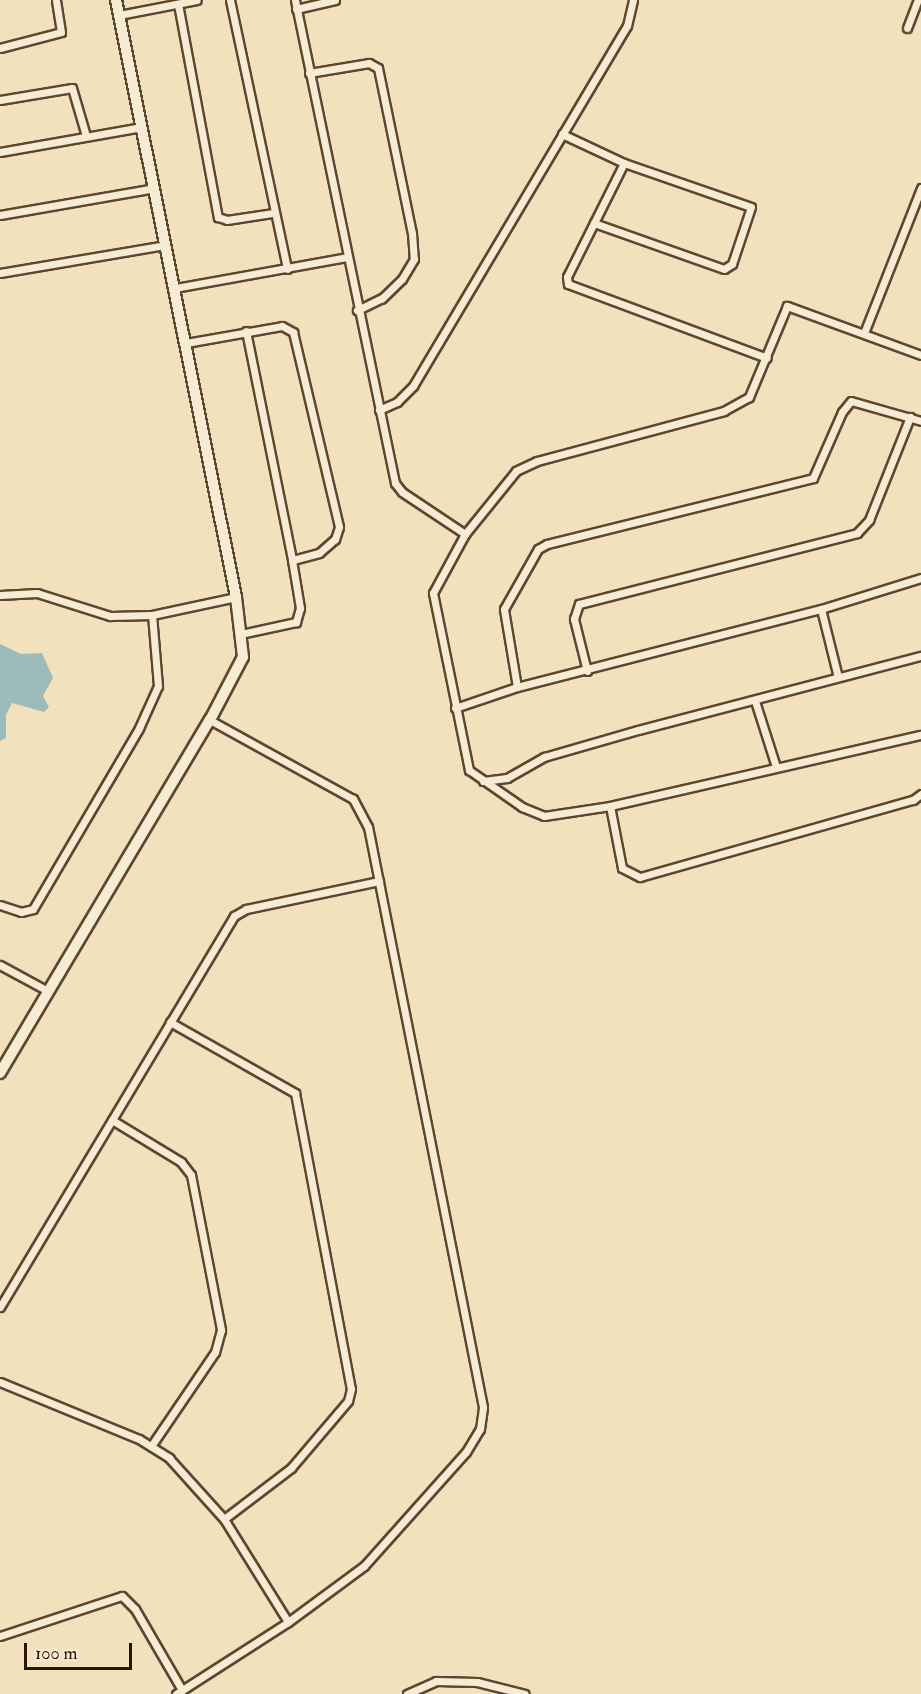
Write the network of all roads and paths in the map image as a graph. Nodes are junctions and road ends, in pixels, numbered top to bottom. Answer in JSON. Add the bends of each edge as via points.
{"nodes":[{"id":1,"x":56,"y":0,"type":"edge"},
{"id":2,"x":116,"y":0,"type":"edge"},
{"id":3,"x":197,"y":0,"type":"edge"},
{"id":4,"x":230,"y":0,"type":"edge"},
{"id":5,"x":295,"y":0,"type":"edge"},
{"id":6,"x":334,"y":0,"type":"edge"},
{"id":7,"x":633,"y":0,"type":"edge"},
{"id":8,"x":918,"y":0,"type":"edge"},
{"id":9,"x":178,"y":4,"type":"junction"},
{"id":10,"x":296,"y":9,"type":"junction"},
{"id":11,"x":119,"y":15,"type":"junction"},
{"id":12,"x":907,"y":27,"type":"dead end"},
{"id":13,"x":0,"y":48,"type":"edge"},
{"id":14,"x":309,"y":73,"type":"junction"},
{"id":15,"x":0,"y":100,"type":"edge"},
{"id":16,"x":142,"y":127,"type":"junction"},
{"id":17,"x":562,"y":134,"type":"junction"},
{"id":18,"x":86,"y":136,"type":"junction"},
{"id":19,"x":0,"y":152,"type":"edge"},
{"id":20,"x":624,"y":164,"type":"junction"},
{"id":21,"x":154,"y":188,"type":"junction"},
{"id":22,"x":921,"y":188,"type":"edge"},
{"id":23,"x":273,"y":213,"type":"junction"},
{"id":24,"x":0,"y":215,"type":"edge"},
{"id":25,"x":594,"y":223,"type":"junction"},
{"id":26,"x":165,"y":245,"type":"junction"},
{"id":27,"x":347,"y":257,"type":"junction"},
{"id":28,"x":287,"y":268,"type":"junction"},
{"id":29,"x":0,"y":273,"type":"edge"},
{"id":30,"x":175,"y":288,"type":"junction"},
{"id":31,"x":357,"y":310,"type":"junction"},
{"id":32,"x":246,"y":331,"type":"junction"},
{"id":33,"x":864,"y":333,"type":"junction"},
{"id":34,"x":186,"y":343,"type":"junction"},
{"id":35,"x":921,"y":355,"type":"edge"},
{"id":36,"x":766,"y":358,"type":"junction"},
{"id":37,"x":379,"y":410,"type":"junction"},
{"id":38,"x":910,"y":417,"type":"junction"},
{"id":39,"x":921,"y":421,"type":"edge"},
{"id":40,"x":465,"y":534,"type":"junction"},
{"id":41,"x":292,"y":560,"type":"junction"},
{"id":42,"x":921,"y":578,"type":"edge"},
{"id":43,"x":0,"y":595,"type":"edge"},
{"id":44,"x":236,"y":597,"type":"junction"},
{"id":45,"x":821,"y":609,"type":"junction"},
{"id":46,"x":152,"y":615,"type":"junction"},
{"id":47,"x":241,"y":634,"type":"junction"},
{"id":48,"x":921,"y":656,"type":"edge"},
{"id":49,"x":587,"y":671,"type":"junction"},
{"id":50,"x":838,"y":677,"type":"junction"},
{"id":51,"x":517,"y":687,"type":"junction"},
{"id":52,"x":755,"y":701,"type":"junction"},
{"id":53,"x":455,"y":708,"type":"junction"},
{"id":54,"x":210,"y":720,"type":"junction"},
{"id":55,"x":921,"y":735,"type":"edge"},
{"id":56,"x":776,"y":767,"type":"junction"},
{"id":57,"x":483,"y":781,"type":"junction"},
{"id":58,"x":921,"y":794,"type":"edge"},
{"id":59,"x":610,"y":806,"type":"junction"},
{"id":60,"x":379,"y":881,"type":"junction"},
{"id":61,"x":0,"y":905,"type":"edge"},
{"id":62,"x":0,"y":965,"type":"edge"},
{"id":63,"x":46,"y":990,"type":"junction"},
{"id":64,"x":170,"y":1022,"type":"junction"},
{"id":65,"x":0,"y":1073,"type":"edge"},
{"id":66,"x":112,"y":1120,"type":"junction"},
{"id":67,"x":0,"y":1308,"type":"edge"},
{"id":68,"x":0,"y":1382,"type":"edge"},
{"id":69,"x":151,"y":1446,"type":"junction"},
{"id":70,"x":224,"y":1519,"type":"junction"},
{"id":71,"x":288,"y":1622,"type":"junction"},
{"id":72,"x":0,"y":1636,"type":"edge"},
{"id":73,"x":179,"y":1692,"type":"edge"},
{"id":74,"x":407,"y":1694,"type":"edge"},
{"id":75,"x":525,"y":1694,"type":"edge"}],
"edges":[{"from":1,"to":13,"type":"street","via":[[61,32]]},
{"from":2,"to":11,"type":"street"},
{"from":3,"to":9,"type":"street"},
{"from":4,"to":23,"type":"street"},
{"from":5,"to":10,"type":"street"},
{"from":6,"to":10,"type":"street"},
{"from":7,"to":17,"type":"street","via":[[627,26]]},
{"from":8,"to":12,"type":"street"},
{"from":9,"to":11,"type":"street"},
{"from":9,"to":23,"type":"street","via":[[218,217],[227,220]]},
{"from":10,"to":14,"type":"street"},
{"from":11,"to":16,"type":"street"},
{"from":14,"to":27,"type":"street"},
{"from":14,"to":31,"type":"street","via":[[369,63],[378,68],[412,233],[414,259],[402,279],[382,298]]},
{"from":15,"to":18,"type":"street","via":[[72,88]]},
{"from":16,"to":18,"type":"street"},
{"from":16,"to":21,"type":"street"},
{"from":17,"to":20,"type":"street"},
{"from":17,"to":37,"type":"street","via":[[413,387],[397,402]]},
{"from":18,"to":19,"type":"street"},
{"from":20,"to":25,"type":"street"},
{"from":20,"to":25,"type":"street","via":[[751,207],[732,264],[720,269]]},
{"from":21,"to":24,"type":"street"},
{"from":21,"to":26,"type":"street"},
{"from":22,"to":33,"type":"street"},
{"from":23,"to":28,"type":"street"},
{"from":25,"to":36,"type":"street","via":[[567,277],[568,284]]},
{"from":26,"to":29,"type":"street"},
{"from":26,"to":30,"type":"street"},
{"from":27,"to":28,"type":"street"},
{"from":27,"to":31,"type":"street"},
{"from":28,"to":30,"type":"street"},
{"from":30,"to":34,"type":"street"},
{"from":31,"to":37,"type":"street"},
{"from":32,"to":34,"type":"street"},
{"from":32,"to":41,"type":"street"},
{"from":32,"to":41,"type":"street","via":[[282,326],[293,332],[339,527],[335,538],[319,553]]},
{"from":33,"to":35,"type":"street"},
{"from":33,"to":36,"type":"street","via":[[787,306]]},
{"from":34,"to":44,"type":"street"},
{"from":36,"to":40,"type":"street","via":[[754,392],[731,408],[525,466],[508,479]]},
{"from":37,"to":40,"type":"street","via":[[398,488]]},
{"from":38,"to":39,"type":"street"},
{"from":38,"to":49,"type":"street","via":[[869,520],[857,533],[579,604],[574,619]]},
{"from":38,"to":51,"type":"street","via":[[851,401],[842,412],[813,478],[538,549],[504,609]]},
{"from":40,"to":53,"type":"street","via":[[433,593]]},
{"from":41,"to":47,"type":"street","via":[[300,608],[296,622]]},
{"from":42,"to":45,"type":"street"},
{"from":43,"to":46,"type":"street","via":[[37,593],[110,616]]},
{"from":44,"to":46,"type":"street"},
{"from":44,"to":47,"type":"street"},
{"from":45,"to":49,"type":"street"},
{"from":45,"to":50,"type":"street"},
{"from":46,"to":61,"type":"street","via":[[158,686],[139,728],[33,909],[21,912]]},
{"from":47,"to":54,"type":"street","via":[[243,657]]},
{"from":48,"to":50,"type":"street"},
{"from":49,"to":51,"type":"street"},
{"from":50,"to":52,"type":"street"},
{"from":51,"to":53,"type":"street"},
{"from":52,"to":56,"type":"street"},
{"from":52,"to":57,"type":"street","via":[[544,757],[507,778]]},
{"from":53,"to":57,"type":"street","via":[[469,770]]},
{"from":54,"to":60,"type":"street","via":[[353,799],[368,826]]},
{"from":54,"to":63,"type":"street","via":[[66,963]]},
{"from":55,"to":56,"type":"street"},
{"from":56,"to":59,"type":"street"},
{"from":57,"to":59,"type":"street","via":[[522,807],[544,816]]},
{"from":58,"to":59,"type":"street","via":[[913,800],[639,877],[622,868]]},
{"from":60,"to":64,"type":"street","via":[[246,909],[234,916]]},
{"from":60,"to":71,"type":"street","via":[[483,1407],[480,1429],[466,1452],[378,1553]]},
{"from":62,"to":63,"type":"street"},
{"from":63,"to":65,"type":"street"},
{"from":64,"to":66,"type":"street"},
{"from":64,"to":70,"type":"street","via":[[295,1093],[351,1389],[348,1401],[291,1468]]},
{"from":66,"to":67,"type":"street"},
{"from":66,"to":69,"type":"street","via":[[181,1162],[191,1175],[221,1330],[215,1352]]},
{"from":68,"to":69,"type":"street"},
{"from":69,"to":70,"type":"street","via":[[169,1458]]},
{"from":70,"to":71,"type":"street"},
{"from":71,"to":73,"type":"street"},
{"from":72,"to":73,"type":"street","via":[[122,1596],[135,1609]]},
{"from":74,"to":75,"type":"street","via":[[435,1681],[477,1682]]}]}
